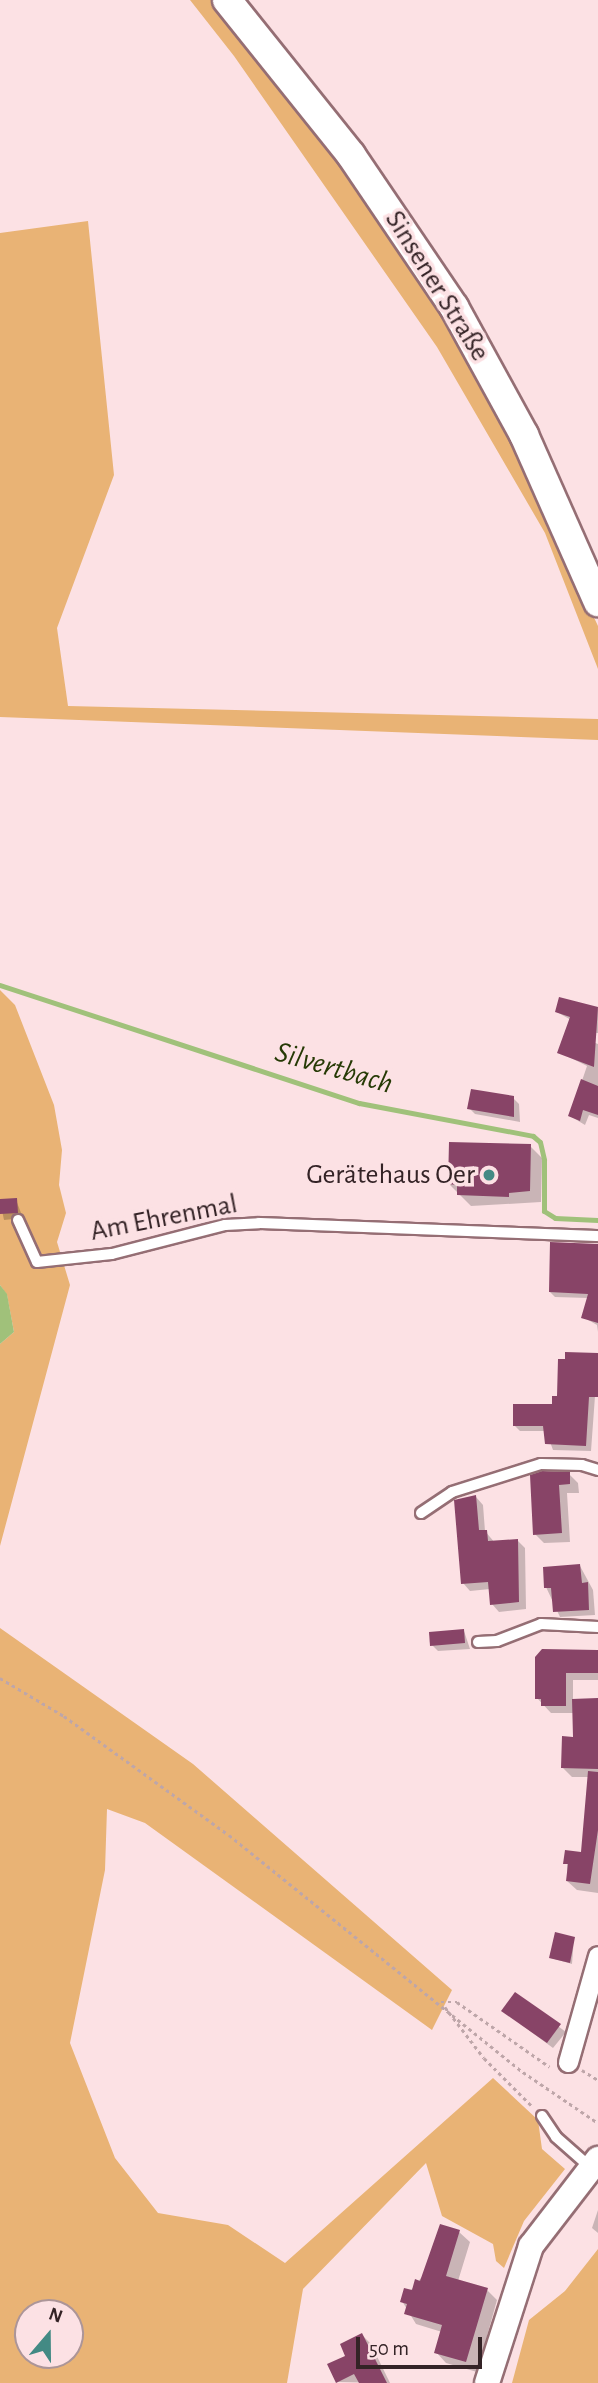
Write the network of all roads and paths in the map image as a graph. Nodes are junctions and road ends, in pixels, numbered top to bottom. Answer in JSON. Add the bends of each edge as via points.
{"nodes":[{"id":1,"x":227,"y":0,"type":"edge"},
{"id":2,"x":598,"y":602,"type":"edge"},
{"id":3,"x":18,"y":1220,"type":"dead end"},
{"id":4,"x":598,"y":1236,"type":"edge"},
{"id":5,"x":598,"y":1470,"type":"edge"},
{"id":6,"x":421,"y":1513,"type":"dead end"},
{"id":7,"x":598,"y":1627,"type":"edge"},
{"id":8,"x":478,"y":1642,"type":"dead end"},
{"id":9,"x":0,"y":1678,"type":"edge"},
{"id":10,"x":598,"y":1956,"type":"edge"},
{"id":11,"x":441,"y":2002,"type":"junction"},
{"id":12,"x":568,"y":2062,"type":"joint"},
{"id":13,"x":542,"y":2116,"type":"joint"},
{"id":14,"x":598,"y":2123,"type":"edge"},
{"id":15,"x":594,"y":2164,"type":"edge"},
{"id":16,"x":487,"y":2383,"type":"edge"}],
"edges":[{"from":1,"to":2,"type":"main road","name":"Sinsener Straße","via":[[351,155],[454,307],[524,435]]},
{"from":3,"to":4,"type":"lane","name":"Am Ehrenmal","via":[[37,1262],[112,1254],[225,1225],[259,1223]]},
{"from":5,"to":6,"type":"lane","via":[[541,1464],[452,1492]]},
{"from":7,"to":8,"type":"lane","via":[[541,1624],[497,1641]]},
{"from":9,"to":11,"type":"path","via":[[64,1716],[229,1835]]},
{"from":10,"to":12,"type":"street"},
{"from":11,"to":12,"type":"path","via":[[457,2003],[551,2068],[564,2069]]},
{"from":11,"to":13,"type":"path","via":[[484,2059]]},
{"from":11,"to":14,"type":"path","via":[[523,2072]]},
{"from":13,"to":15,"type":"lane","via":[[556,2137]]},
{"from":15,"to":16,"type":"street","via":[[531,2246]]}]}
